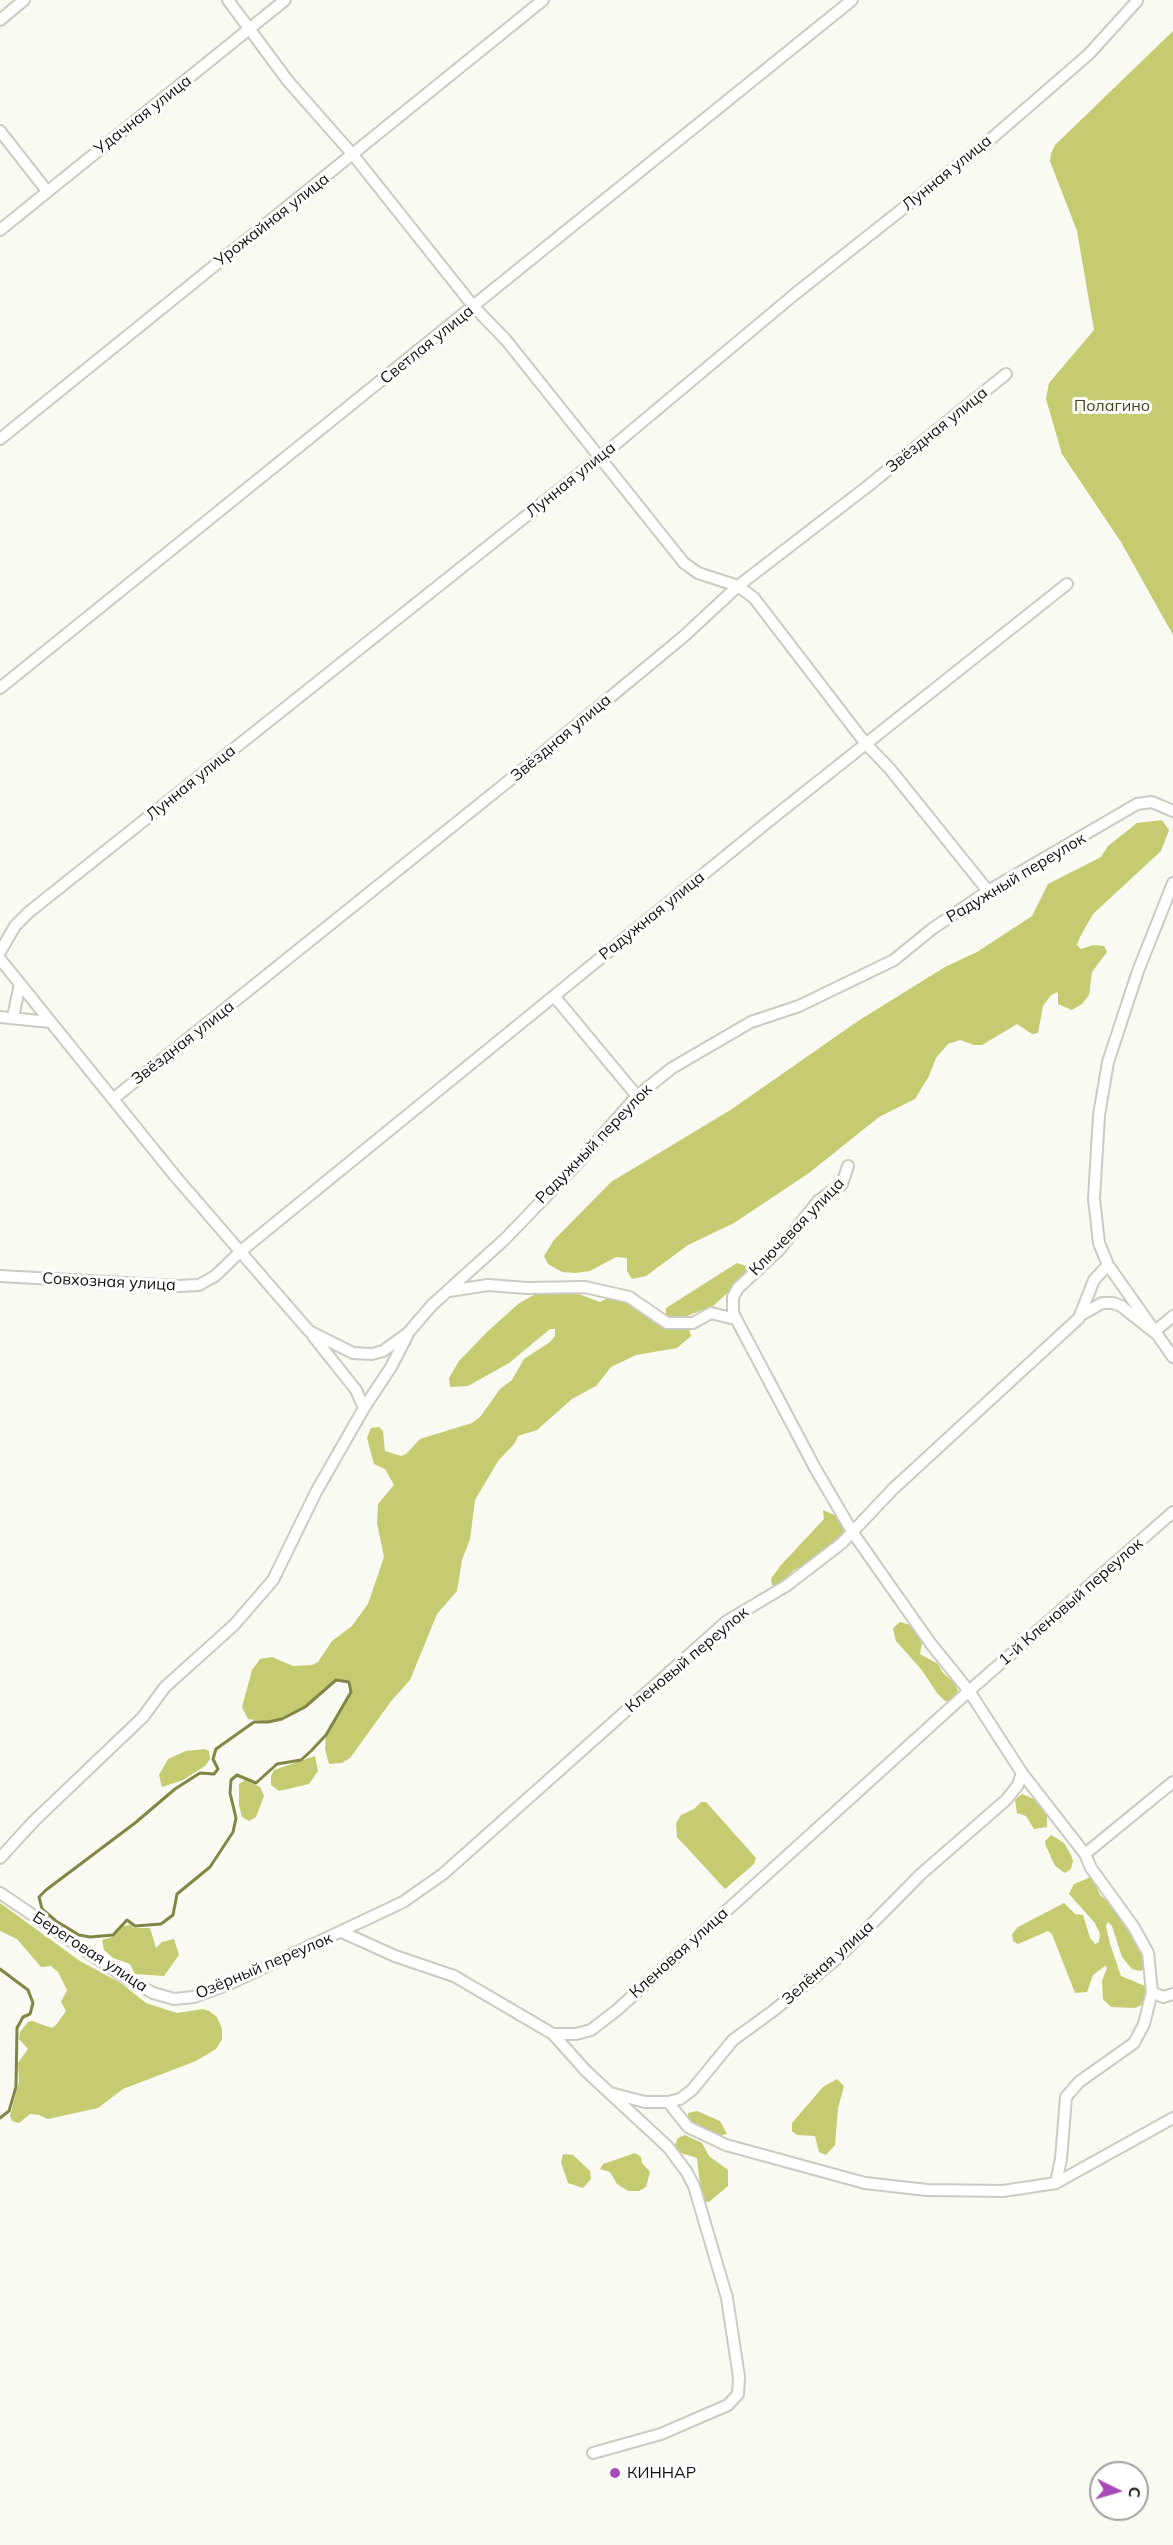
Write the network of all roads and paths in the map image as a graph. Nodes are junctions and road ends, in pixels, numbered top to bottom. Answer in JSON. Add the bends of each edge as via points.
{"nodes":[{"id":1,"x":24,"y":0,"type":"edge"},
{"id":2,"x":228,"y":0,"type":"edge"},
{"id":3,"x":285,"y":0,"type":"edge"},
{"id":4,"x":543,"y":0,"type":"edge"},
{"id":5,"x":852,"y":0,"type":"edge"},
{"id":6,"x":1137,"y":1,"type":"edge"},
{"id":7,"x":0,"y":20,"type":"edge"},
{"id":8,"x":250,"y":30,"type":"junction"},
{"id":9,"x":0,"y":131,"type":"edge"},
{"id":10,"x":354,"y":156,"type":"junction"},
{"id":11,"x":47,"y":191,"type":"junction"},
{"id":12,"x":0,"y":230,"type":"edge"},
{"id":13,"x":474,"y":307,"type":"junction"},
{"id":14,"x":1006,"y":374,"type":"dead end"},
{"id":15,"x":0,"y":439,"type":"edge"},
{"id":16,"x":599,"y":458,"type":"junction"},
{"id":17,"x":1067,"y":584,"type":"dead end"},
{"id":18,"x":738,"y":586,"type":"junction"},
{"id":19,"x":0,"y":688,"type":"edge"},
{"id":20,"x":866,"y":744,"type":"junction"},
{"id":21,"x":1173,"y":811,"type":"edge"},
{"id":22,"x":1173,"y":883,"type":"edge"},
{"id":23,"x":988,"y":891,"type":"junction"},
{"id":24,"x":0,"y":952,"type":"edge"},
{"id":25,"x":0,"y":958,"type":"edge"},
{"id":26,"x":20,"y":984,"type":"junction"},
{"id":27,"x":554,"y":996,"type":"junction"},
{"id":28,"x":0,"y":1017,"type":"edge"},
{"id":29,"x":14,"y":1017,"type":"junction"},
{"id":30,"x":50,"y":1022,"type":"junction"},
{"id":31,"x":636,"y":1095,"type":"junction"},
{"id":32,"x":113,"y":1099,"type":"junction"},
{"id":33,"x":848,"y":1166,"type":"dead end"},
{"id":34,"x":241,"y":1251,"type":"junction"},
{"id":35,"x":1108,"y":1265,"type":"junction"},
{"id":36,"x":0,"y":1276,"type":"edge"},
{"id":37,"x":446,"y":1292,"type":"junction"},
{"id":38,"x":1081,"y":1315,"type":"junction"},
{"id":39,"x":1173,"y":1316,"type":"edge"},
{"id":40,"x":735,"y":1319,"type":"junction"},
{"id":41,"x":309,"y":1331,"type":"junction"},
{"id":42,"x":1154,"y":1332,"type":"junction"},
{"id":43,"x":408,"y":1333,"type":"junction"},
{"id":44,"x":1173,"y":1357,"type":"edge"},
{"id":45,"x":364,"y":1408,"type":"junction"},
{"id":46,"x":1173,"y":1512,"type":"edge"},
{"id":47,"x":853,"y":1533,"type":"junction"},
{"id":48,"x":969,"y":1691,"type":"junction"},
{"id":49,"x":1022,"y":1773,"type":"junction"},
{"id":50,"x":1173,"y":1782,"type":"edge"},
{"id":51,"x":1085,"y":1854,"type":"junction"},
{"id":52,"x":0,"y":1858,"type":"edge"},
{"id":53,"x":0,"y":1893,"type":"edge"},
{"id":54,"x":344,"y":1933,"type":"junction"},
{"id":55,"x":1152,"y":1992,"type":"junction"},
{"id":56,"x":1173,"y":1994,"type":"edge"},
{"id":57,"x":184,"y":1999,"type":"joint"},
{"id":58,"x":553,"y":2034,"type":"junction"},
{"id":59,"x":610,"y":2093,"type":"junction"},
{"id":60,"x":668,"y":2102,"type":"junction"},
{"id":61,"x":1173,"y":2118,"type":"edge"},
{"id":62,"x":1056,"y":2183,"type":"junction"},
{"id":63,"x":592,"y":2453,"type":"dead end"}],
"edges":[{"from":1,"to":7,"type":"street"},
{"from":2,"to":8,"type":"street"},
{"from":3,"to":8,"type":"street","name":"Удачная улица"},
{"from":4,"to":10,"type":"street","name":"Урожайная улица"},
{"from":5,"to":13,"type":"street","name":"Светлая улица"},
{"from":6,"to":16,"type":"street","name":"Лунная улица","via":[[1089,54],[1018,116]]},
{"from":8,"to":10,"type":"street","via":[[288,81]]},
{"from":8,"to":11,"type":"street","name":"Удачная улица"},
{"from":9,"to":11,"type":"street"},
{"from":10,"to":13,"type":"street"},
{"from":10,"to":15,"type":"street","name":"Урожайная улица"},
{"from":11,"to":12,"type":"street","name":"Удачная улица"},
{"from":13,"to":16,"type":"street","via":[[513,349]]},
{"from":13,"to":19,"type":"street","name":"Светлая улица"},
{"from":14,"to":18,"type":"street","name":"Звёздная улица"},
{"from":16,"to":18,"type":"street","via":[[689,568]]},
{"from":16,"to":24,"type":"street","name":"Лунная улица","via":[[29,912],[15,926]]},
{"from":17,"to":20,"type":"street","name":"Радужная улица"},
{"from":18,"to":20,"type":"street","via":[[760,606]]},
{"from":18,"to":32,"type":"street","name":"Звёздная улица","via":[[683,637],[516,775]]},
{"from":20,"to":23,"type":"street"},
{"from":20,"to":27,"type":"street","name":"Радужная улица"},
{"from":21,"to":23,"type":"street","name":"Радужный переулок","via":[[1152,802],[1130,808]]},
{"from":22,"to":35,"type":"street","via":[[1119,1023],[1103,1086],[1094,1199],[1099,1243]]},
{"from":23,"to":31,"type":"street","name":"Радужный переулок","via":[[932,928],[894,960],[805,1004],[751,1023],[672,1068]]},
{"from":25,"to":26,"type":"street","name":"Радужный переулок"},
{"from":26,"to":29,"type":"street"},
{"from":26,"to":30,"type":"street","name":"Радужный переулок"},
{"from":27,"to":31,"type":"street"},
{"from":27,"to":34,"type":"street","name":"Радужная улица"},
{"from":28,"to":29,"type":"street"},
{"from":29,"to":30,"type":"street"},
{"from":30,"to":32,"type":"street","name":"Радужный переулок"},
{"from":31,"to":37,"type":"street","name":"Радужный переулок","via":[[505,1239]]},
{"from":32,"to":34,"type":"street","name":"Радужный переулок"},
{"from":33,"to":40,"type":"street","name":"Ключевая улица","via":[[842,1184],[818,1201],[780,1249],[738,1288],[732,1302]]},
{"from":34,"to":36,"type":"street","name":"Совхозная улица","via":[[215,1276],[190,1286]]},
{"from":34,"to":41,"type":"street","name":"Радужный переулок"},
{"from":35,"to":38,"type":"street","name":"Кленовый переулок","via":[[1094,1280]]},
{"from":35,"to":42,"type":"street"},
{"from":37,"to":40,"type":"street","via":[[488,1285],[593,1288],[629,1297],[667,1323],[693,1323],[711,1313]]},
{"from":37,"to":43,"type":"street","name":"Радужный переулок"},
{"from":38,"to":42,"type":"street","via":[[1102,1303],[1113,1303]]},
{"from":38,"to":47,"type":"street","name":"Кленовый переулок","via":[[893,1489]]},
{"from":39,"to":42,"type":"street"},
{"from":40,"to":47,"type":"street"},
{"from":41,"to":43,"type":"street","name":"Радужный переулок","via":[[338,1347],[362,1354],[383,1351]]},
{"from":41,"to":45,"type":"street","via":[[356,1390]]},
{"from":42,"to":44,"type":"street"},
{"from":43,"to":45,"type":"street"},
{"from":45,"to":52,"type":"street","via":[[263,1593],[234,1625],[165,1687],[143,1717]]},
{"from":46,"to":48,"type":"street","name":"1-й Кленовый переулок"},
{"from":47,"to":48,"type":"street"},
{"from":47,"to":54,"type":"street","name":"Кленовый переулок","via":[[786,1586],[727,1621],[429,1886]]},
{"from":48,"to":49,"type":"street"},
{"from":48,"to":58,"type":"street","name":"Кленовая улица","via":[[596,2028],[576,2034]]},
{"from":49,"to":51,"type":"street"},
{"from":49,"to":60,"type":"street","name":"Зелёная улица","via":[[1006,1800],[921,1874],[840,1956],[733,2040],[692,2090]]},
{"from":50,"to":51,"type":"street"},
{"from":51,"to":55,"type":"street","via":[[1146,1948]]},
{"from":53,"to":57,"type":"street","name":"Береговая улица","via":[[138,1985],[166,1997]]},
{"from":54,"to":57,"type":"street","name":"Озёрный переулок","via":[[227,1985]]},
{"from":54,"to":58,"type":"street","via":[[454,1976]]},
{"from":55,"to":56,"type":"street","via":[[1163,1997]]},
{"from":55,"to":62,"type":"street","via":[[1144,2024],[1134,2043],[1079,2082],[1066,2097]]},
{"from":58,"to":59,"type":"street"},
{"from":59,"to":60,"type":"street","via":[[645,2102]]},
{"from":59,"to":63,"type":"street","via":[[677,2156],[694,2186],[727,2298],[739,2390],[733,2402],[692,2422]]},
{"from":60,"to":62,"type":"street","via":[[688,2127],[704,2136],[865,2182],[907,2189],[1003,2191]]},
{"from":61,"to":62,"type":"street"}]}
